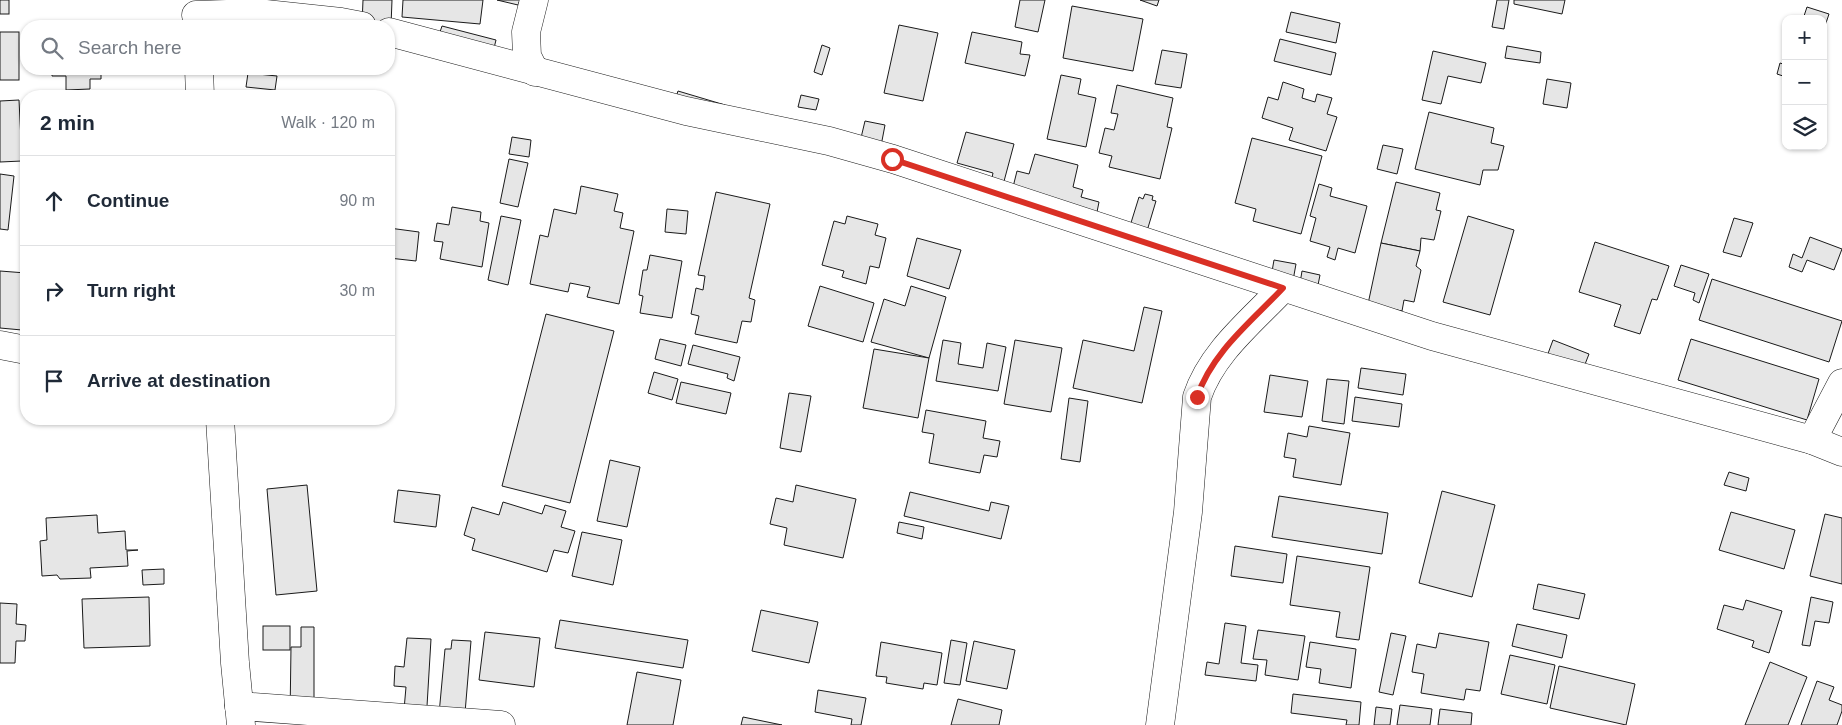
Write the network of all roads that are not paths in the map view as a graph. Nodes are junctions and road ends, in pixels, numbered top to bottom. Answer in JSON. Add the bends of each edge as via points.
{"nodes":[{"id":1,"x":534,"y":0,"type":"edge"},
{"id":2,"x":196,"y":14,"type":"edge"},
{"id":3,"x":322,"y":20,"type":"edge"},
{"id":4,"x":395,"y":34,"type":"edge"},
{"id":5,"x":535,"y":72,"type":"junction"},
{"id":6,"x":199,"y":75,"type":"edge"},
{"id":7,"x":200,"y":90,"type":"edge"},
{"id":8,"x":1283,"y":288,"type":"junction"},
{"id":9,"x":0,"y":345,"type":"edge"},
{"id":10,"x":20,"y":349,"type":"edge"},
{"id":11,"x":1842,"y":383,"type":"edge"},
{"id":12,"x":220,"y":425,"type":"edge"},
{"id":13,"x":1812,"y":440,"type":"junction"},
{"id":14,"x":1842,"y":452,"type":"edge"},
{"id":15,"x":240,"y":716,"type":"edge"},
{"id":16,"x":501,"y":725,"type":"edge"},
{"id":17,"x":1160,"y":725,"type":"edge"}],
"edges":[{"from":1,"to":5,"type":"street","via":[[526,32],[527,56]]},
{"from":2,"to":3,"type":"street","via":[[257,13]]},
{"from":4,"to":5,"type":"street"},
{"from":5,"to":8,"type":"street","via":[[686,111],[829,141],[892,159]]},
{"from":6,"to":7,"type":"street"},
{"from":8,"to":13,"type":"street","via":[[1432,336]]},
{"from":8,"to":17,"type":"street","via":[[1220,354],[1197,397],[1188,512]]},
{"from":9,"to":10,"type":"street"},
{"from":11,"to":13,"type":"street"},
{"from":12,"to":15,"type":"street"},
{"from":13,"to":14,"type":"street"},
{"from":15,"to":16,"type":"street"}]}
